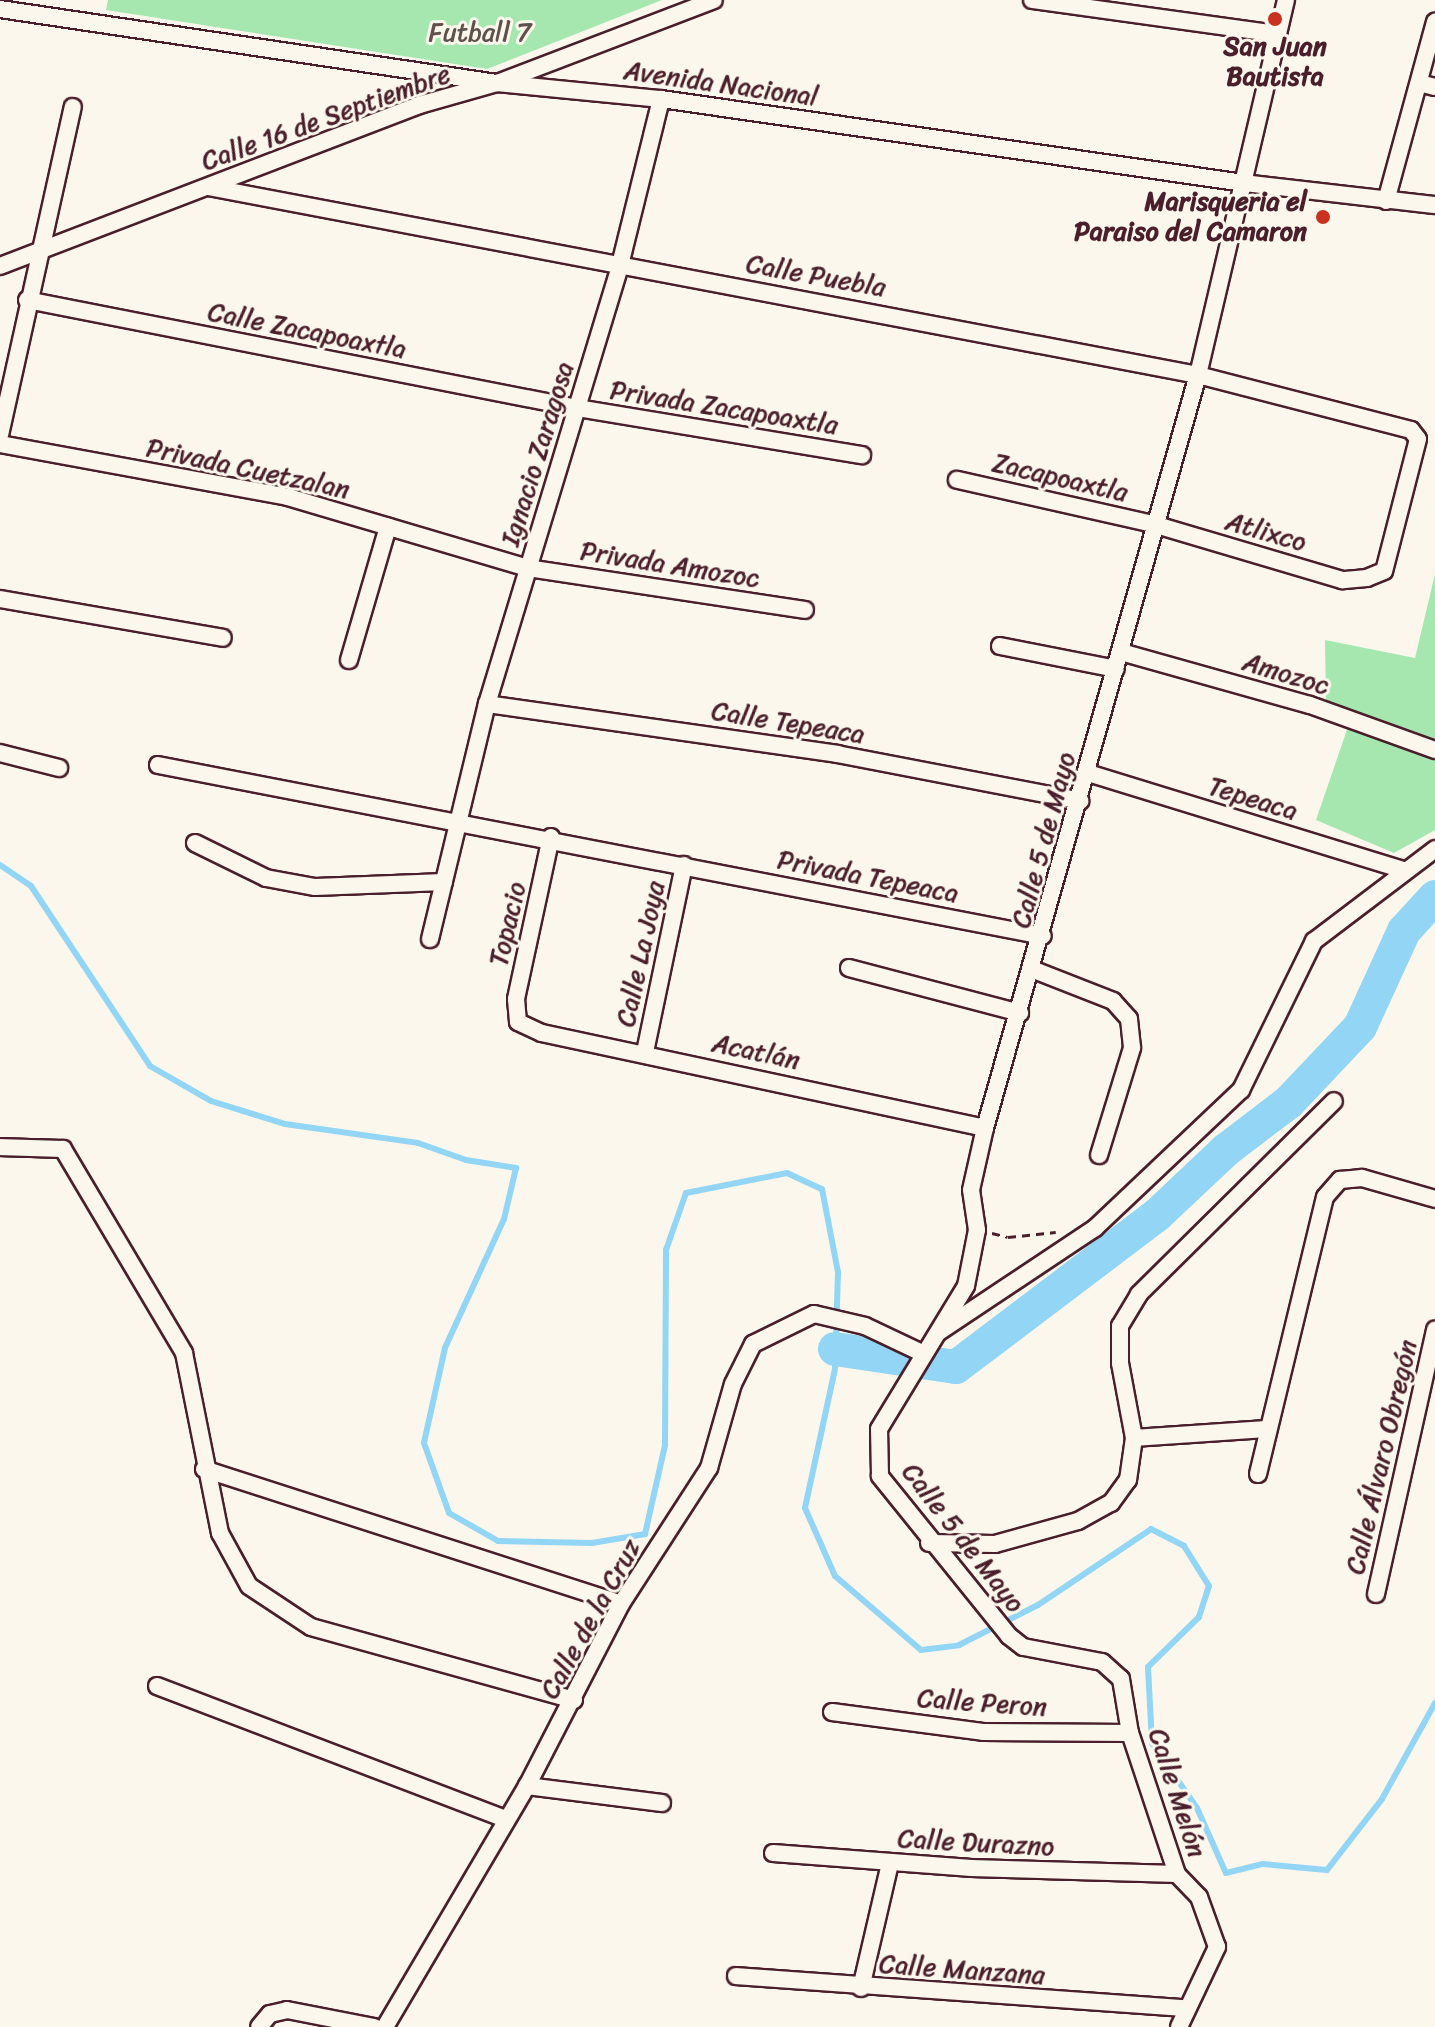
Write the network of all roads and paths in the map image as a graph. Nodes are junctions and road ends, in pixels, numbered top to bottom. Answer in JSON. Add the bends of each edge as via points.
{"nodes":[{"id":1,"x":714,"y":0,"type":"edge"},
{"id":2,"x":1032,"y":0,"type":"edge"},
{"id":3,"x":1286,"y":0,"type":"edge"},
{"id":4,"x":27,"y":6,"type":"edge"},
{"id":5,"x":0,"y":9,"type":"edge"},
{"id":6,"x":1435,"y":22,"type":"edge"},
{"id":7,"x":1278,"y":34,"type":"junction"},
{"id":8,"x":497,"y":83,"type":"junction"},
{"id":9,"x":1427,"y":85,"type":"edge"},
{"id":10,"x":661,"y":99,"type":"junction"},
{"id":11,"x":73,"y":107,"type":"dead end"},
{"id":12,"x":1244,"y":183,"type":"junction"},
{"id":13,"x":208,"y":187,"type":"junction"},
{"id":14,"x":1386,"y":201,"type":"junction"},
{"id":15,"x":1435,"y":205,"type":"edge"},
{"id":16,"x":38,"y":249,"type":"junction"},
{"id":17,"x":620,"y":265,"type":"junction"},
{"id":18,"x":0,"y":266,"type":"edge"},
{"id":19,"x":27,"y":300,"type":"junction"},
{"id":20,"x":1198,"y":375,"type":"junction"},
{"id":21,"x":577,"y":408,"type":"junction"},
{"id":22,"x":0,"y":435,"type":"edge"},
{"id":23,"x":0,"y":444,"type":"edge"},
{"id":24,"x":862,"y":455,"type":"dead end"},
{"id":25,"x":957,"y":480,"type":"dead end"},
{"id":26,"x":1153,"y":524,"type":"junction"},
{"id":27,"x":388,"y":527,"type":"junction"},
{"id":28,"x":528,"y":568,"type":"junction"},
{"id":29,"x":1367,"y":578,"type":"joint"},
{"id":30,"x":0,"y":599,"type":"edge"},
{"id":31,"x":805,"y":610,"type":"dead end"},
{"id":32,"x":223,"y":638,"type":"dead end"},
{"id":33,"x":1000,"y":646,"type":"dead end"},
{"id":34,"x":1121,"y":652,"type":"junction"},
{"id":35,"x":349,"y":660,"type":"dead end"},
{"id":36,"x":1116,"y":669,"type":"junction"},
{"id":37,"x":487,"y":704,"type":"junction"},
{"id":38,"x":1435,"y":750,"type":"edge"},
{"id":39,"x":0,"y":753,"type":"edge"},
{"id":40,"x":158,"y":765,"type":"dead end"},
{"id":41,"x":59,"y":768,"type":"dead end"},
{"id":42,"x":1088,"y":773,"type":"junction"},
{"id":43,"x":1080,"y":801,"type":"junction"},
{"id":44,"x":461,"y":822,"type":"junction"},
{"id":45,"x":551,"y":837,"type":"junction"},
{"id":46,"x":195,"y":843,"type":"dead end"},
{"id":47,"x":1435,"y":849,"type":"edge"},
{"id":48,"x":684,"y":865,"type":"junction"},
{"id":49,"x":1403,"y":870,"type":"junction"},
{"id":50,"x":444,"y":882,"type":"junction"},
{"id":51,"x":1043,"y":936,"type":"junction"},
{"id":52,"x":430,"y":939,"type":"dead end"},
{"id":53,"x":849,"y":968,"type":"dead end"},
{"id":54,"x":1034,"y":970,"type":"junction"},
{"id":55,"x":1020,"y":1013,"type":"junction"},
{"id":56,"x":518,"y":1022,"type":"joint"},
{"id":57,"x":645,"y":1052,"type":"junction"},
{"id":58,"x":1334,"y":1101,"type":"dead end"},
{"id":59,"x":985,"y":1128,"type":"junction"},
{"id":60,"x":0,"y":1147,"type":"edge"},
{"id":61,"x":1099,"y":1155,"type":"dead end"},
{"id":62,"x":1435,"y":1199,"type":"edge"},
{"id":63,"x":1095,"y":1228,"type":"junction"},
{"id":64,"x":977,"y":1230,"type":"junction"},
{"id":65,"x":1435,"y":1330,"type":"edge"},
{"id":66,"x":925,"y":1348,"type":"junction"},
{"id":67,"x":1266,"y":1429,"type":"junction"},
{"id":68,"x":1134,"y":1438,"type":"junction"},
{"id":69,"x":204,"y":1469,"type":"junction"},
{"id":70,"x":1258,"y":1474,"type":"dead end"},
{"id":71,"x":929,"y":1543,"type":"junction"},
{"id":72,"x":1376,"y":1594,"type":"dead end"},
{"id":73,"x":621,"y":1604,"type":"junction"},
{"id":74,"x":1009,"y":1636,"type":"joint"},
{"id":75,"x":157,"y":1686,"type":"dead end"},
{"id":76,"x":574,"y":1700,"type":"junction"},
{"id":77,"x":832,"y":1712,"type":"dead end"},
{"id":78,"x":1130,"y":1733,"type":"junction"},
{"id":79,"x":527,"y":1786,"type":"junction"},
{"id":80,"x":662,"y":1803,"type":"dead end"},
{"id":81,"x":506,"y":1819,"type":"junction"},
{"id":82,"x":773,"y":1853,"type":"dead end"},
{"id":83,"x":890,"y":1863,"type":"junction"},
{"id":84,"x":1177,"y":1874,"type":"junction"},
{"id":85,"x":736,"y":1976,"type":"dead end"},
{"id":86,"x":861,"y":1988,"type":"junction"},
{"id":87,"x":1187,"y":2008,"type":"junction"},
{"id":88,"x":259,"y":2027,"type":"edge"},
{"id":89,"x":374,"y":2027,"type":"edge"},
{"id":90,"x":385,"y":2027,"type":"edge"},
{"id":91,"x":1179,"y":2027,"type":"edge"}],
"edges":[{"from":1,"to":8,"type":"street","name":"Calle 16 de Septiembre"},
{"from":2,"to":7,"type":"street"},
{"from":3,"to":7,"type":"street","name":"Calle 5 de Mayo"},
{"from":4,"to":5,"type":"street","name":"Avenida Nacional"},
{"from":4,"to":8,"type":"street","name":"Avenida Nacional"},
{"from":6,"to":9,"type":"street"},
{"from":7,"to":12,"type":"street","name":"Calle 5 de Mayo"},
{"from":8,"to":10,"type":"street","name":"Avenida Nacional"},
{"from":8,"to":13,"type":"street","name":"Calle 16 de Septiembre","via":[[419,105]]},
{"from":9,"to":14,"type":"street"},
{"from":10,"to":12,"type":"street","name":"Avenida Nacional"},
{"from":10,"to":17,"type":"street","name":"Ignacio Zaragosa"},
{"from":11,"to":16,"type":"street"},
{"from":12,"to":14,"type":"street","name":"Avenida Nacional"},
{"from":12,"to":20,"type":"street","name":"Calle 5 de Mayo"},
{"from":13,"to":16,"type":"street","name":"Calle 16 de Septiembre"},
{"from":13,"to":17,"type":"street","name":"Calle Puebla"},
{"from":14,"to":15,"type":"street","name":"Avenida Nacional"},
{"from":16,"to":18,"type":"street","name":"Calle 16 de Septiembre"},
{"from":16,"to":19,"type":"street"},
{"from":17,"to":20,"type":"street","name":"Calle Puebla"},
{"from":17,"to":21,"type":"street","name":"Ignacio Zaragosa"},
{"from":19,"to":21,"type":"street","name":"Calle Zacapoaxtla"},
{"from":19,"to":22,"type":"street"},
{"from":20,"to":26,"type":"street","name":"Calle 5 de Mayo"},
{"from":20,"to":29,"type":"street","name":"Calle Puebla","via":[[1411,430],[1418,450],[1384,571]]},
{"from":21,"to":24,"type":"street","name":"Privada Zacapoaxtla"},
{"from":21,"to":28,"type":"street","name":"Ignacio Zaragosa"},
{"from":23,"to":27,"type":"street","name":"Privada Cuetzalan","via":[[288,497]]},
{"from":25,"to":26,"type":"street","name":"Zacapoaxtla"},
{"from":26,"to":29,"type":"street","name":"Atlixco","via":[[1342,580]]},
{"from":26,"to":34,"type":"street","name":"Calle 5 de Mayo"},
{"from":27,"to":28,"type":"street","name":"Privada Cuetzalan"},
{"from":27,"to":35,"type":"street"},
{"from":28,"to":31,"type":"street","name":"Privada Amozoc"},
{"from":28,"to":37,"type":"street","name":"Ignacio Zaragosa"},
{"from":30,"to":32,"type":"street"},
{"from":33,"to":36,"type":"street"},
{"from":34,"to":36,"type":"street","name":"Calle 5 de Mayo"},
{"from":34,"to":38,"type":"street","name":"Amozoc","via":[[1310,705]]},
{"from":36,"to":42,"type":"street","name":"Calle 5 de Mayo"},
{"from":37,"to":43,"type":"street","name":"Calle Tepeaca","via":[[837,754]]},
{"from":37,"to":44,"type":"street","name":"Ignacio Zaragosa"},
{"from":39,"to":41,"type":"street"},
{"from":40,"to":44,"type":"street"},
{"from":42,"to":43,"type":"street","name":"Calle 5 de Mayo"},
{"from":42,"to":49,"type":"street","name":"Tepeaca"},
{"from":43,"to":51,"type":"street","name":"Calle 5 de Mayo"},
{"from":44,"to":45,"type":"street"},
{"from":44,"to":50,"type":"street","name":"Ignacio Zaragosa"},
{"from":45,"to":48,"type":"street"},
{"from":45,"to":56,"type":"street","name":"Topacio","via":[[516,999]]},
{"from":46,"to":50,"type":"street","via":[[266,878],[315,887]]},
{"from":47,"to":49,"type":"street"},
{"from":48,"to":51,"type":"street","name":"Privada Tepeaca"},
{"from":48,"to":57,"type":"street","name":"Calle La Joya"},
{"from":49,"to":63,"type":"street","via":[[1314,941],[1241,1090]]},
{"from":50,"to":52,"type":"street","name":"Ignacio Zaragosa"},
{"from":51,"to":54,"type":"street","name":"Calle 5 de Mayo"},
{"from":53,"to":55,"type":"street"},
{"from":54,"to":55,"type":"street","name":"Calle 5 de Mayo"},
{"from":54,"to":61,"type":"street","via":[[1113,1001],[1129,1019],[1132,1048]]},
{"from":55,"to":59,"type":"street","name":"Calle 5 de Mayo"},
{"from":56,"to":57,"type":"street","name":"Acatlán","via":[[542,1033]]},
{"from":57,"to":59,"type":"street","name":"Acatlán"},
{"from":58,"to":68,"type":"street","via":[[1132,1305],[1120,1326],[1120,1363]]},
{"from":59,"to":64,"type":"street","name":"Calle 5 de Mayo","via":[[971,1190]]},
{"from":60,"to":69,"type":"street","via":[[63,1149],[184,1353]]},
{"from":62,"to":67,"type":"street","via":[[1362,1178],[1340,1180],[1325,1197]]},
{"from":63,"to":64,"type":"path","via":[[1008,1237]]},
{"from":63,"to":66,"type":"street"},
{"from":64,"to":66,"type":"street","name":"Calle 5 de Mayo","via":[[966,1286]]},
{"from":65,"to":72,"type":"street","name":"Calle Álvaro Obregón"},
{"from":66,"to":71,"type":"street","name":"Calle 5 de Mayo","via":[[879,1429],[880,1476]]},
{"from":66,"to":73,"type":"street","name":"Calle de la Cruz","via":[[814,1314],[753,1344],[733,1384],[709,1468]]},
{"from":67,"to":68,"type":"street"},
{"from":67,"to":70,"type":"street"},
{"from":68,"to":71,"type":"street","via":[[1128,1480],[1111,1503],[1078,1521],[995,1544]]},
{"from":69,"to":73,"type":"street"},
{"from":69,"to":76,"type":"street","via":[[220,1533],[249,1586],[311,1627]]},
{"from":71,"to":74,"type":"street","name":"Calle 5 de Mayo"},
{"from":73,"to":76,"type":"street","name":"Calle de la Cruz"},
{"from":74,"to":78,"type":"street","name":"Calle Melón","via":[[1023,1647],[1102,1662],[1113,1669],[1121,1679]]},
{"from":75,"to":81,"type":"street"},
{"from":76,"to":79,"type":"street","name":"Calle de la Cruz"},
{"from":77,"to":78,"type":"street","name":"Calle Peron","via":[[983,1732]]},
{"from":78,"to":84,"type":"street","name":"Calle Melón"},
{"from":79,"to":80,"type":"street"},
{"from":79,"to":81,"type":"street","name":"Calle de la Cruz"},
{"from":81,"to":90,"type":"street","name":"Calle de la Cruz"},
{"from":82,"to":83,"type":"street","name":"Calle Durazno"},
{"from":83,"to":84,"type":"street","name":"Calle Durazno"},
{"from":83,"to":86,"type":"street"},
{"from":84,"to":87,"type":"street","name":"Calle Melón","via":[[1199,1897],[1217,1947]]},
{"from":85,"to":86,"type":"street","name":"Calle Manzana"},
{"from":86,"to":87,"type":"street","name":"Calle Manzana"},
{"from":87,"to":91,"type":"street","name":"Calle Melón"},
{"from":88,"to":89,"type":"street","via":[[270,2014],[287,2010]]}]}
